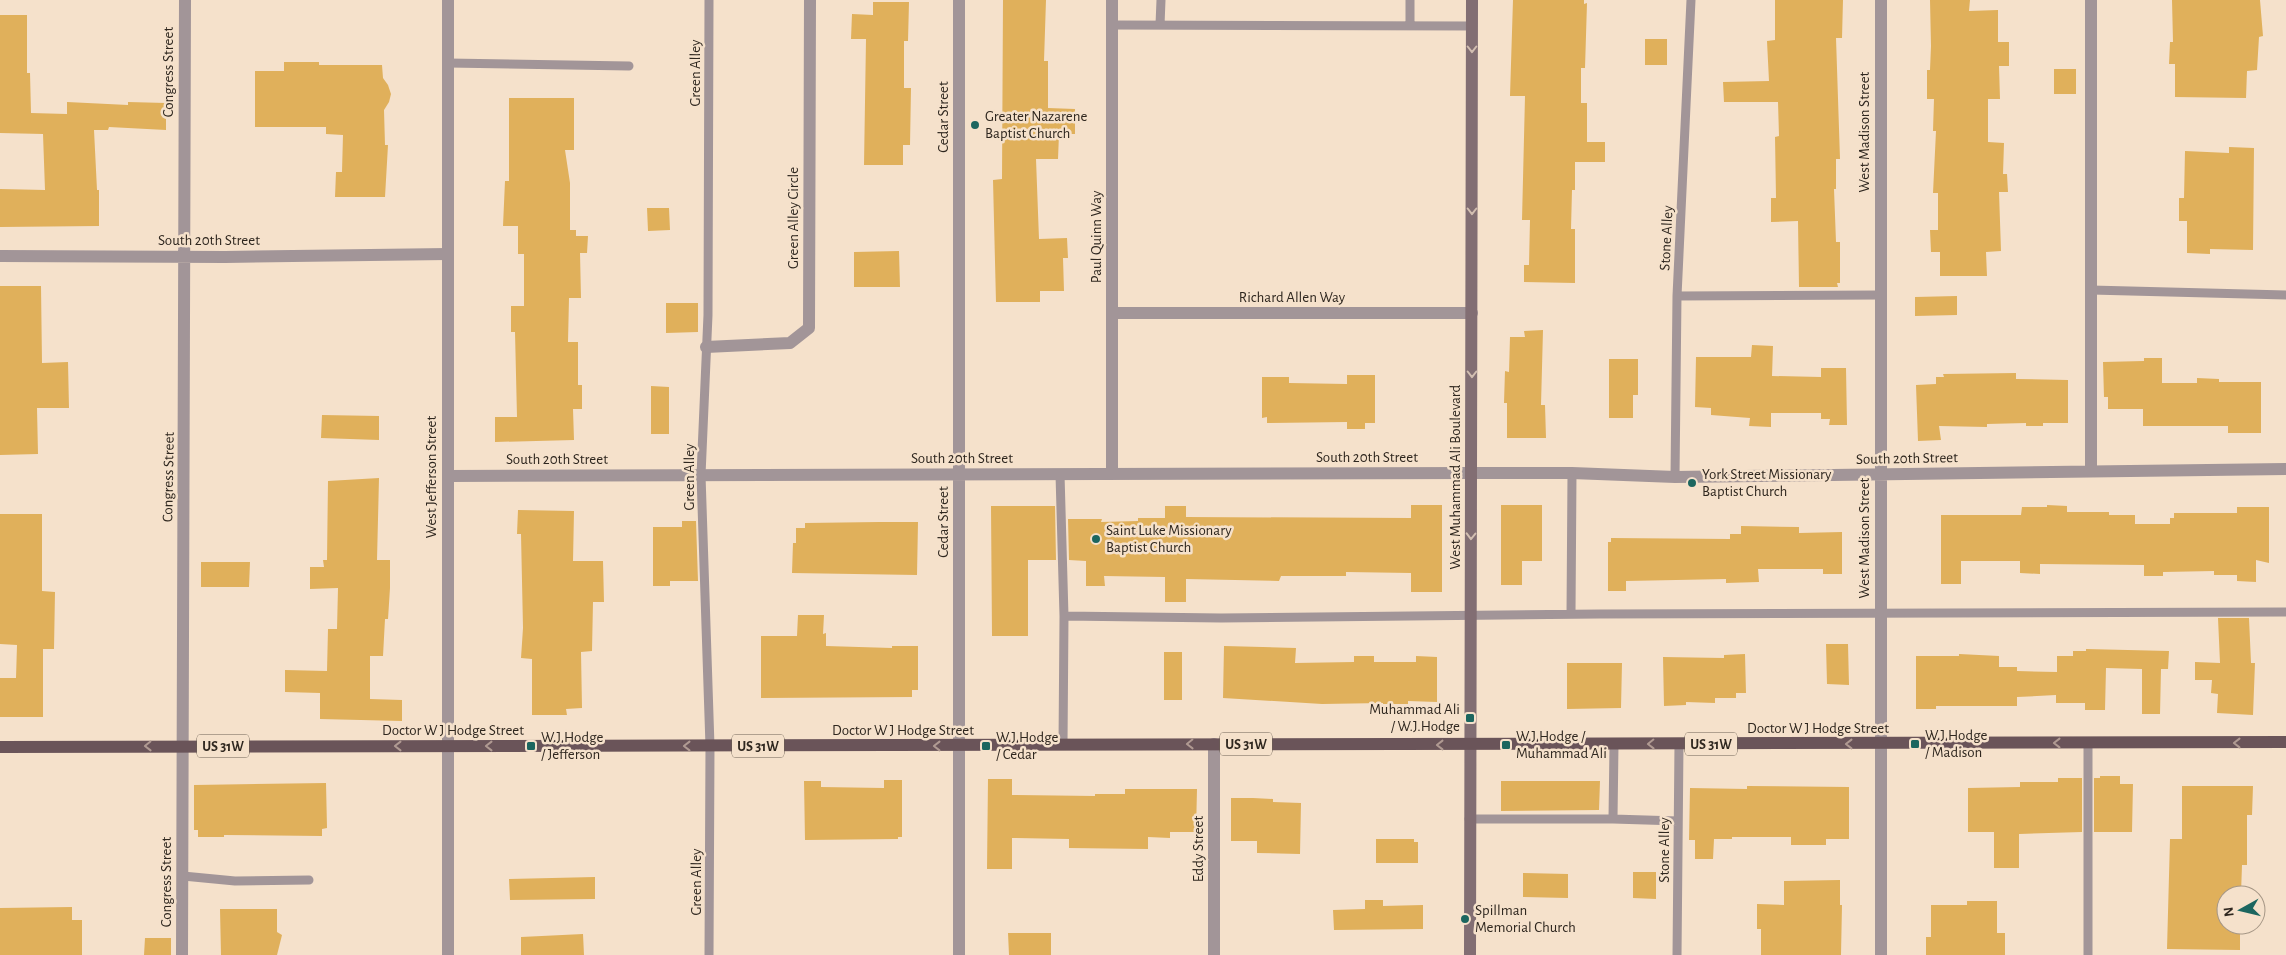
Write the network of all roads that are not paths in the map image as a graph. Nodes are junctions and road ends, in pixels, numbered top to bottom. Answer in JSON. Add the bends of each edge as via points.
{"nodes":[{"id":1,"x":185,"y":0,"type":"edge"},
{"id":2,"x":448,"y":0,"type":"edge"},
{"id":3,"x":709,"y":0,"type":"edge"},
{"id":4,"x":810,"y":0,"type":"edge"},
{"id":5,"x":959,"y":0,"type":"edge"},
{"id":6,"x":1112,"y":0,"type":"edge"},
{"id":7,"x":1160,"y":0,"type":"edge"},
{"id":8,"x":1410,"y":0,"type":"edge"},
{"id":9,"x":1472,"y":0,"type":"edge"},
{"id":10,"x":1691,"y":0,"type":"edge"},
{"id":11,"x":1880,"y":0,"type":"edge"},
{"id":12,"x":2091,"y":0,"type":"edge"},
{"id":13,"x":1112,"y":25,"type":"junction"},
{"id":14,"x":1160,"y":25,"type":"junction"},
{"id":15,"x":1410,"y":25,"type":"junction"},
{"id":16,"x":1472,"y":26,"type":"junction"},
{"id":17,"x":448,"y":63,"type":"junction"},
{"id":18,"x":629,"y":66,"type":"dead end"},
{"id":19,"x":448,"y":254,"type":"junction"},
{"id":20,"x":0,"y":256,"type":"edge"},
{"id":21,"x":184,"y":256,"type":"junction"},
{"id":22,"x":2091,"y":290,"type":"junction"},
{"id":23,"x":1880,"y":295,"type":"junction"},
{"id":24,"x":2286,"y":295,"type":"edge"},
{"id":25,"x":1677,"y":296,"type":"junction"},
{"id":26,"x":1112,"y":313,"type":"junction"},
{"id":27,"x":1472,"y":313,"type":"junction"},
{"id":28,"x":706,"y":346,"type":"junction"},
{"id":29,"x":2286,"y":469,"type":"edge"},
{"id":30,"x":2091,"y":471,"type":"junction"},
{"id":31,"x":1472,"y":473,"type":"junction"},
{"id":32,"x":1572,"y":473,"type":"junction"},
{"id":33,"x":1060,"y":474,"type":"junction"},
{"id":34,"x":1112,"y":474,"type":"junction"},
{"id":35,"x":701,"y":475,"type":"junction"},
{"id":36,"x":959,"y":475,"type":"junction"},
{"id":37,"x":1880,"y":475,"type":"junction"},
{"id":38,"x":448,"y":476,"type":"junction"},
{"id":39,"x":1675,"y":477,"type":"junction"},
{"id":40,"x":2286,"y":612,"type":"edge"},
{"id":41,"x":1881,"y":613,"type":"junction"},
{"id":42,"x":1572,"y":614,"type":"junction"},
{"id":43,"x":1470,"y":615,"type":"junction"},
{"id":44,"x":1064,"y":616,"type":"junction"},
{"id":45,"x":2286,"y":742,"type":"edge"},
{"id":46,"x":2088,"y":743,"type":"junction"},
{"id":47,"x":1214,"y":744,"type":"junction"},
{"id":48,"x":1679,"y":744,"type":"junction"},
{"id":49,"x":1880,"y":744,"type":"junction"},
{"id":50,"x":1063,"y":745,"type":"junction"},
{"id":51,"x":1470,"y":745,"type":"junction"},
{"id":52,"x":1614,"y":745,"type":"junction"},
{"id":53,"x":183,"y":746,"type":"junction"},
{"id":54,"x":447,"y":746,"type":"junction"},
{"id":55,"x":710,"y":746,"type":"junction"},
{"id":56,"x":959,"y":746,"type":"junction"},
{"id":57,"x":0,"y":747,"type":"edge"},
{"id":58,"x":1469,"y":819,"type":"junction"},
{"id":59,"x":1613,"y":819,"type":"junction"},
{"id":60,"x":1678,"y":821,"type":"junction"},
{"id":61,"x":182,"y":876,"type":"junction"},
{"id":62,"x":309,"y":880,"type":"dead end"},
{"id":63,"x":182,"y":955,"type":"edge"},
{"id":64,"x":448,"y":955,"type":"edge"},
{"id":65,"x":709,"y":955,"type":"edge"},
{"id":66,"x":959,"y":955,"type":"edge"},
{"id":67,"x":1214,"y":955,"type":"edge"},
{"id":68,"x":1470,"y":955,"type":"edge"},
{"id":69,"x":1678,"y":955,"type":"edge"},
{"id":70,"x":1880,"y":955,"type":"edge"},
{"id":71,"x":2088,"y":955,"type":"edge"}],
"edges":[{"from":1,"to":21,"type":"street","name":"Congress Street"},
{"from":2,"to":17,"type":"street","name":"West Jefferson Street"},
{"from":3,"to":28,"type":"lane","name":"Green Alley"},
{"from":4,"to":28,"type":"street","name":"Green Alley Circle","via":[[809,328],[790,343]]},
{"from":5,"to":36,"type":"street","name":"Cedar Street"},
{"from":6,"to":13,"type":"street","name":"Paul Quinn Way"},
{"from":7,"to":14,"type":"lane"},
{"from":8,"to":15,"type":"lane"},
{"from":9,"to":16,"type":"main road","name":"West Muhammad Ali Boulevard"},
{"from":10,"to":25,"type":"lane","name":"Stone Alley"},
{"from":11,"to":23,"type":"street","name":"West Madison Street"},
{"from":12,"to":22,"type":"street"},
{"from":13,"to":14,"type":"lane"},
{"from":13,"to":26,"type":"street","name":"Paul Quinn Way"},
{"from":14,"to":15,"type":"lane"},
{"from":15,"to":16,"type":"lane"},
{"from":16,"to":27,"type":"main road","name":"West Muhammad Ali Boulevard","one_way":true},
{"from":17,"to":18,"type":"lane"},
{"from":17,"to":19,"type":"street","name":"West Jefferson Street"},
{"from":19,"to":21,"type":"street","name":"South 20th Street"},
{"from":19,"to":38,"type":"street","name":"West Jefferson Street"},
{"from":20,"to":21,"type":"street","name":"South 20th Street"},
{"from":21,"to":53,"type":"street","name":"Congress Street"},
{"from":22,"to":24,"type":"lane"},
{"from":22,"to":30,"type":"street"},
{"from":23,"to":25,"type":"lane"},
{"from":23,"to":37,"type":"street","name":"West Madison Street"},
{"from":25,"to":39,"type":"lane","name":"Stone Alley"},
{"from":26,"to":27,"type":"street","name":"Richard Allen Way"},
{"from":26,"to":34,"type":"street","name":"Paul Quinn Way"},
{"from":27,"to":31,"type":"main road","name":"West Muhammad Ali Boulevard","one_way":true},
{"from":28,"to":35,"type":"lane","name":"Green Alley"},
{"from":29,"to":30,"type":"street","name":"South 20th Street"},
{"from":30,"to":37,"type":"street","name":"South 20th Street"},
{"from":31,"to":32,"type":"street","name":"South 20th Street"},
{"from":31,"to":34,"type":"street","name":"South 20th Street"},
{"from":31,"to":43,"type":"main road","name":"West Muhammad Ali Boulevard","one_way":true},
{"from":32,"to":39,"type":"street","name":"South 20th Street"},
{"from":32,"to":42,"type":"lane"},
{"from":33,"to":34,"type":"street","name":"South 20th Street"},
{"from":33,"to":36,"type":"street","name":"South 20th Street"},
{"from":33,"to":44,"type":"lane"},
{"from":35,"to":36,"type":"street","name":"South 20th Street"},
{"from":35,"to":38,"type":"street","name":"South 20th Street"},
{"from":35,"to":55,"type":"lane","name":"Green Alley"},
{"from":36,"to":56,"type":"street","name":"Cedar Street"},
{"from":37,"to":39,"type":"street","name":"South 20th Street"},
{"from":37,"to":41,"type":"street","name":"West Madison Street"},
{"from":38,"to":54,"type":"street","name":"West Jefferson Street"},
{"from":40,"to":41,"type":"lane"},
{"from":41,"to":42,"type":"lane"},
{"from":41,"to":49,"type":"street","name":"West Madison Street"},
{"from":42,"to":43,"type":"lane"},
{"from":43,"to":44,"type":"lane"},
{"from":43,"to":51,"type":"main road","name":"West Muhammad Ali Boulevard"},
{"from":44,"to":50,"type":"lane"},
{"from":45,"to":46,"type":"main road","name":"Doctor W J Hodge Street","number":"US 31W","one_way":true},
{"from":46,"to":49,"type":"main road","name":"Doctor W J Hodge Street","number":"US 31W","one_way":true},
{"from":46,"to":71,"type":"lane"},
{"from":47,"to":50,"type":"main road","name":"Doctor W J Hodge Street","number":"US 31W","one_way":true},
{"from":51,"to":47,"type":"main road","name":"Doctor W J Hodge Street","number":"US 31W","one_way":true},
{"from":47,"to":67,"type":"street","name":"Eddy Street"},
{"from":49,"to":48,"type":"main road","name":"Doctor W J Hodge Street","number":"US 31W","one_way":true},
{"from":48,"to":52,"type":"main road","name":"Doctor W J Hodge Street","number":"US 31W","one_way":true},
{"from":48,"to":60,"type":"lane","name":"Stone Alley"},
{"from":49,"to":70,"type":"street","name":"West Madison Street"},
{"from":50,"to":56,"type":"main road","name":"Doctor W J Hodge Street","number":"US 31W"},
{"from":51,"to":52,"type":"main road","name":"Doctor W J Hodge Street","number":"US 31W"},
{"from":51,"to":58,"type":"main road","name":"West Muhammad Ali Boulevard"},
{"from":52,"to":59,"type":"lane"},
{"from":54,"to":53,"type":"main road","name":"Doctor W J Hodge Street","number":"US 31W","one_way":true},
{"from":53,"to":57,"type":"main road","name":"Doctor W J Hodge Street","number":"US 31W","one_way":true},
{"from":53,"to":61,"type":"street","name":"Congress Street"},
{"from":55,"to":54,"type":"main road","name":"Doctor W J Hodge Street","number":"US 31W","one_way":true},
{"from":54,"to":64,"type":"street","name":"West Jefferson Street"},
{"from":56,"to":55,"type":"main road","name":"Doctor W J Hodge Street","number":"US 31W","one_way":true},
{"from":55,"to":65,"type":"lane","name":"Green Alley"},
{"from":56,"to":66,"type":"street","name":"Cedar Street"},
{"from":58,"to":59,"type":"lane"},
{"from":58,"to":68,"type":"main road","name":"West Muhammad Ali Boulevard"},
{"from":59,"to":60,"type":"lane"},
{"from":60,"to":69,"type":"lane","name":"Stone Alley"},
{"from":61,"to":62,"type":"lane","via":[[235,881]]},
{"from":61,"to":63,"type":"street","name":"Congress Street"}]}
